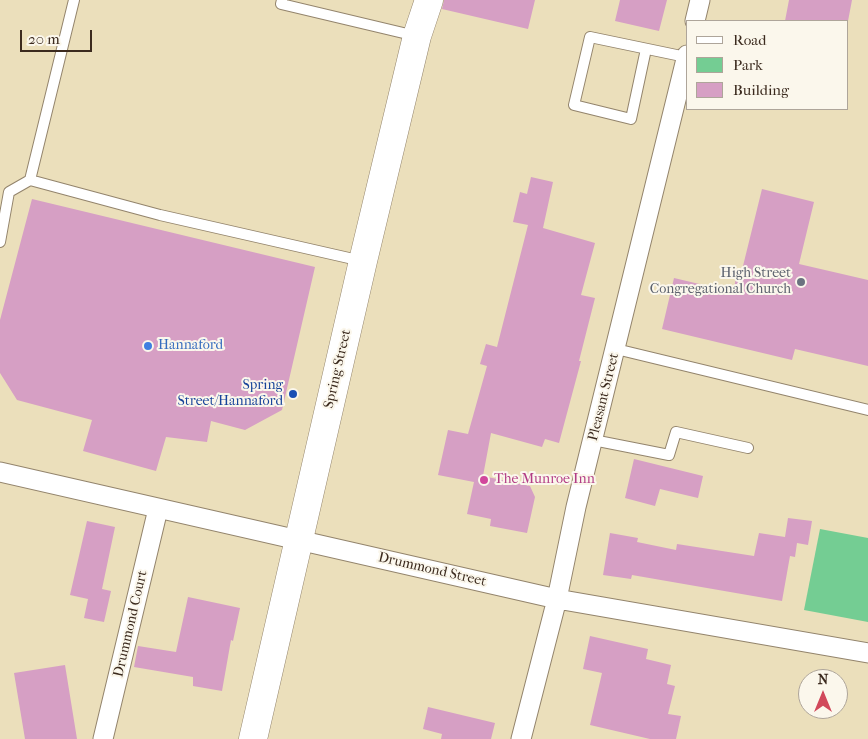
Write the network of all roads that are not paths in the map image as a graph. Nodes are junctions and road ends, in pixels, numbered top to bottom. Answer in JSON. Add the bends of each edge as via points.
{"nodes":[{"id":1,"x":74,"y":0,"type":"edge"},
{"id":2,"x":282,"y":0,"type":"edge"},
{"id":3,"x":429,"y":0,"type":"edge"},
{"id":4,"x":700,"y":0,"type":"edge"},
{"id":5,"x":305,"y":5,"type":"edge"},
{"id":6,"x":695,"y":20,"type":"edge"},
{"id":7,"x":417,"y":36,"type":"junction"},
{"id":8,"x":646,"y":49,"type":"junction"},
{"id":9,"x":686,"y":56,"type":"edge"},
{"id":10,"x":30,"y":180,"type":"junction"},
{"id":11,"x":0,"y":242,"type":"edge"},
{"id":12,"x":363,"y":262,"type":"junction"},
{"id":13,"x":616,"y":350,"type":"junction"},
{"id":14,"x":868,"y":410,"type":"edge"},
{"id":15,"x":593,"y":440,"type":"junction"},
{"id":16,"x":748,"y":448,"type":"dead end"},
{"id":17,"x":0,"y":472,"type":"edge"},
{"id":18,"x":158,"y":509,"type":"junction"},
{"id":19,"x":299,"y":540,"type":"junction"},
{"id":20,"x":557,"y":599,"type":"junction"},
{"id":21,"x":868,"y":653,"type":"edge"},
{"id":22,"x":104,"y":739,"type":"edge"},
{"id":23,"x":253,"y":739,"type":"edge"},
{"id":24,"x":521,"y":739,"type":"edge"}],
"edges":[{"from":1,"to":10,"type":"lane"},
{"from":2,"to":5,"type":"lane","via":[[281,4]]},
{"from":3,"to":7,"type":"street","name":"Spring Street"},
{"from":4,"to":6,"type":"street"},
{"from":5,"to":7,"type":"lane"},
{"from":7,"to":12,"type":"street","name":"Spring Street"},
{"from":8,"to":8,"type":"lane","via":[[590,37],[574,105],[631,119]]},
{"from":8,"to":9,"type":"lane"},
{"from":9,"to":13,"type":"street","name":"Pleasant Street"},
{"from":10,"to":11,"type":"lane","via":[[9,192]]},
{"from":10,"to":12,"type":"lane","via":[[160,215]]},
{"from":12,"to":19,"type":"street","name":"Spring Street"},
{"from":13,"to":14,"type":"lane"},
{"from":13,"to":15,"type":"street","name":"Pleasant Street"},
{"from":15,"to":16,"type":"lane","via":[[669,455],[676,432]]},
{"from":15,"to":20,"type":"street","name":"Pleasant Street"},
{"from":17,"to":18,"type":"street","name":"Drummond Street"},
{"from":18,"to":19,"type":"street","name":"Drummond Street"},
{"from":18,"to":22,"type":"street","name":"Drummond Court"},
{"from":19,"to":20,"type":"street","name":"Drummond Street"},
{"from":19,"to":23,"type":"street","name":"Spring Street"},
{"from":20,"to":21,"type":"street","name":"Drummond Street"},
{"from":20,"to":24,"type":"street","name":"Pleasant Street"}]}
